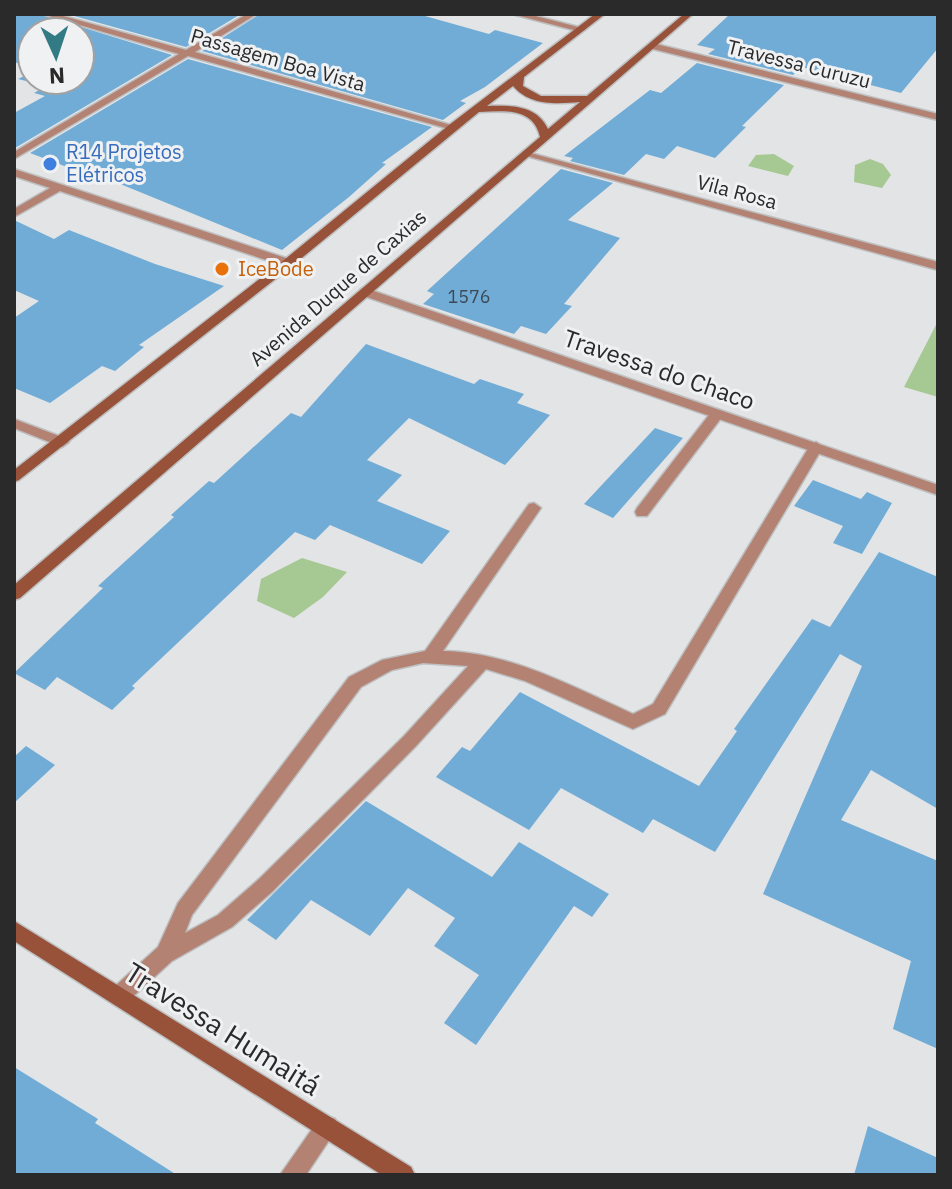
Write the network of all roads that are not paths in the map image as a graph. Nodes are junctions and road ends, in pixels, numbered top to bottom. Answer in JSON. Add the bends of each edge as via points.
{"nodes":[{"id":1,"x":46,"y":14,"type":"edge"},
{"id":2,"x":253,"y":14,"type":"edge"},
{"id":3,"x":516,"y":14,"type":"edge"},
{"id":4,"x":601,"y":14,"type":"edge"},
{"id":5,"x":689,"y":14,"type":"edge"},
{"id":6,"x":581,"y":29,"type":"junction"},
{"id":7,"x":652,"y":46,"type":"junction"},
{"id":8,"x":186,"y":53,"type":"junction"},
{"id":9,"x":520,"y":78,"type":"junction"},
{"id":10,"x":586,"y":99,"type":"junction"},
{"id":11,"x":476,"y":109,"type":"junction"},
{"id":12,"x":938,"y":117,"type":"edge"},
{"id":13,"x":453,"y":127,"type":"junction"},
{"id":14,"x":545,"y":137,"type":"junction"},
{"id":15,"x":527,"y":153,"type":"junction"},
{"id":16,"x":14,"y":156,"type":"edge"},
{"id":17,"x":14,"y":172,"type":"edge"},
{"id":18,"x":59,"y":187,"type":"junction"},
{"id":19,"x":14,"y":214,"type":"edge"},
{"id":20,"x":288,"y":263,"type":"junction"},
{"id":21,"x":938,"y":266,"type":"edge"},
{"id":22,"x":365,"y":292,"type":"junction"},
{"id":23,"x":717,"y":414,"type":"junction"},
{"id":24,"x":14,"y":423,"type":"edge"},
{"id":25,"x":62,"y":442,"type":"junction"},
{"id":26,"x":816,"y":447,"type":"junction"},
{"id":27,"x":14,"y":477,"type":"edge"},
{"id":28,"x":938,"y":490,"type":"edge"},
{"id":29,"x":534,"y":508,"type":"dead end"},
{"id":30,"x":642,"y":512,"type":"dead end"},
{"id":31,"x":14,"y":594,"type":"edge"},
{"id":32,"x":431,"y":655,"type":"junction"},
{"id":33,"x":484,"y":660,"type":"junction"},
{"id":34,"x":14,"y":930,"type":"edge"},
{"id":35,"x":165,"y":954,"type":"junction"},
{"id":36,"x":119,"y":996,"type":"junction"},
{"id":37,"x":327,"y":1127,"type":"junction"},
{"id":38,"x":292,"y":1175,"type":"edge"},
{"id":39,"x":403,"y":1175,"type":"edge"}],
"edges":[{"from":1,"to":8,"type":"street","name":"Passagem Boa Vista"},
{"from":2,"to":8,"type":"street"},
{"from":3,"to":6,"type":"street"},
{"from":4,"to":6,"type":"main road"},
{"from":5,"to":7,"type":"main road","name":"Avenida Duque de Caxias"},
{"from":6,"to":9,"type":"main road"},
{"from":7,"to":10,"type":"main road","name":"Avenida Duque de Caxias"},
{"from":7,"to":12,"type":"street","name":"Travessa Curuzu"},
{"from":8,"to":13,"type":"street","name":"Passagem Boa Vista"},
{"from":8,"to":16,"type":"street"},
{"from":9,"to":10,"type":"main road","via":[[522,93],[538,99]]},
{"from":9,"to":11,"type":"main road"},
{"from":10,"to":14,"type":"main road","name":"Avenida Duque de Caxias"},
{"from":11,"to":13,"type":"main road"},
{"from":11,"to":14,"type":"main road","via":[[540,118]]},
{"from":13,"to":20,"type":"main road"},
{"from":14,"to":15,"type":"main road","name":"Avenida Duque de Caxias"},
{"from":15,"to":21,"type":"street","name":"Vila Rosa"},
{"from":15,"to":22,"type":"main road","name":"Avenida Duque de Caxias"},
{"from":17,"to":18,"type":"street"},
{"from":18,"to":19,"type":"street"},
{"from":18,"to":20,"type":"street"},
{"from":20,"to":25,"type":"main road"},
{"from":22,"to":23,"type":"street","name":"Travessa do Chaco"},
{"from":22,"to":31,"type":"main road","name":"Avenida Duque de Caxias"},
{"from":23,"to":26,"type":"street","name":"Travessa do Chaco"},
{"from":23,"to":30,"type":"street"},
{"from":24,"to":25,"type":"street"},
{"from":25,"to":27,"type":"main road"},
{"from":26,"to":28,"type":"street","name":"Travessa do Chaco"},
{"from":26,"to":33,"type":"street","via":[[659,709],[633,722]]},
{"from":29,"to":32,"type":"street"},
{"from":32,"to":33,"type":"street"},
{"from":32,"to":35,"type":"street","via":[[395,659],[355,682],[185,909]]},
{"from":33,"to":35,"type":"street","via":[[266,885],[225,921]]},
{"from":34,"to":36,"type":"main road","name":"Travessa Humaitá"},
{"from":35,"to":36,"type":"street"},
{"from":36,"to":37,"type":"main road","name":"Travessa Humaitá"},
{"from":37,"to":38,"type":"street"},
{"from":37,"to":39,"type":"main road","name":"Travessa Humaitá"}]}
